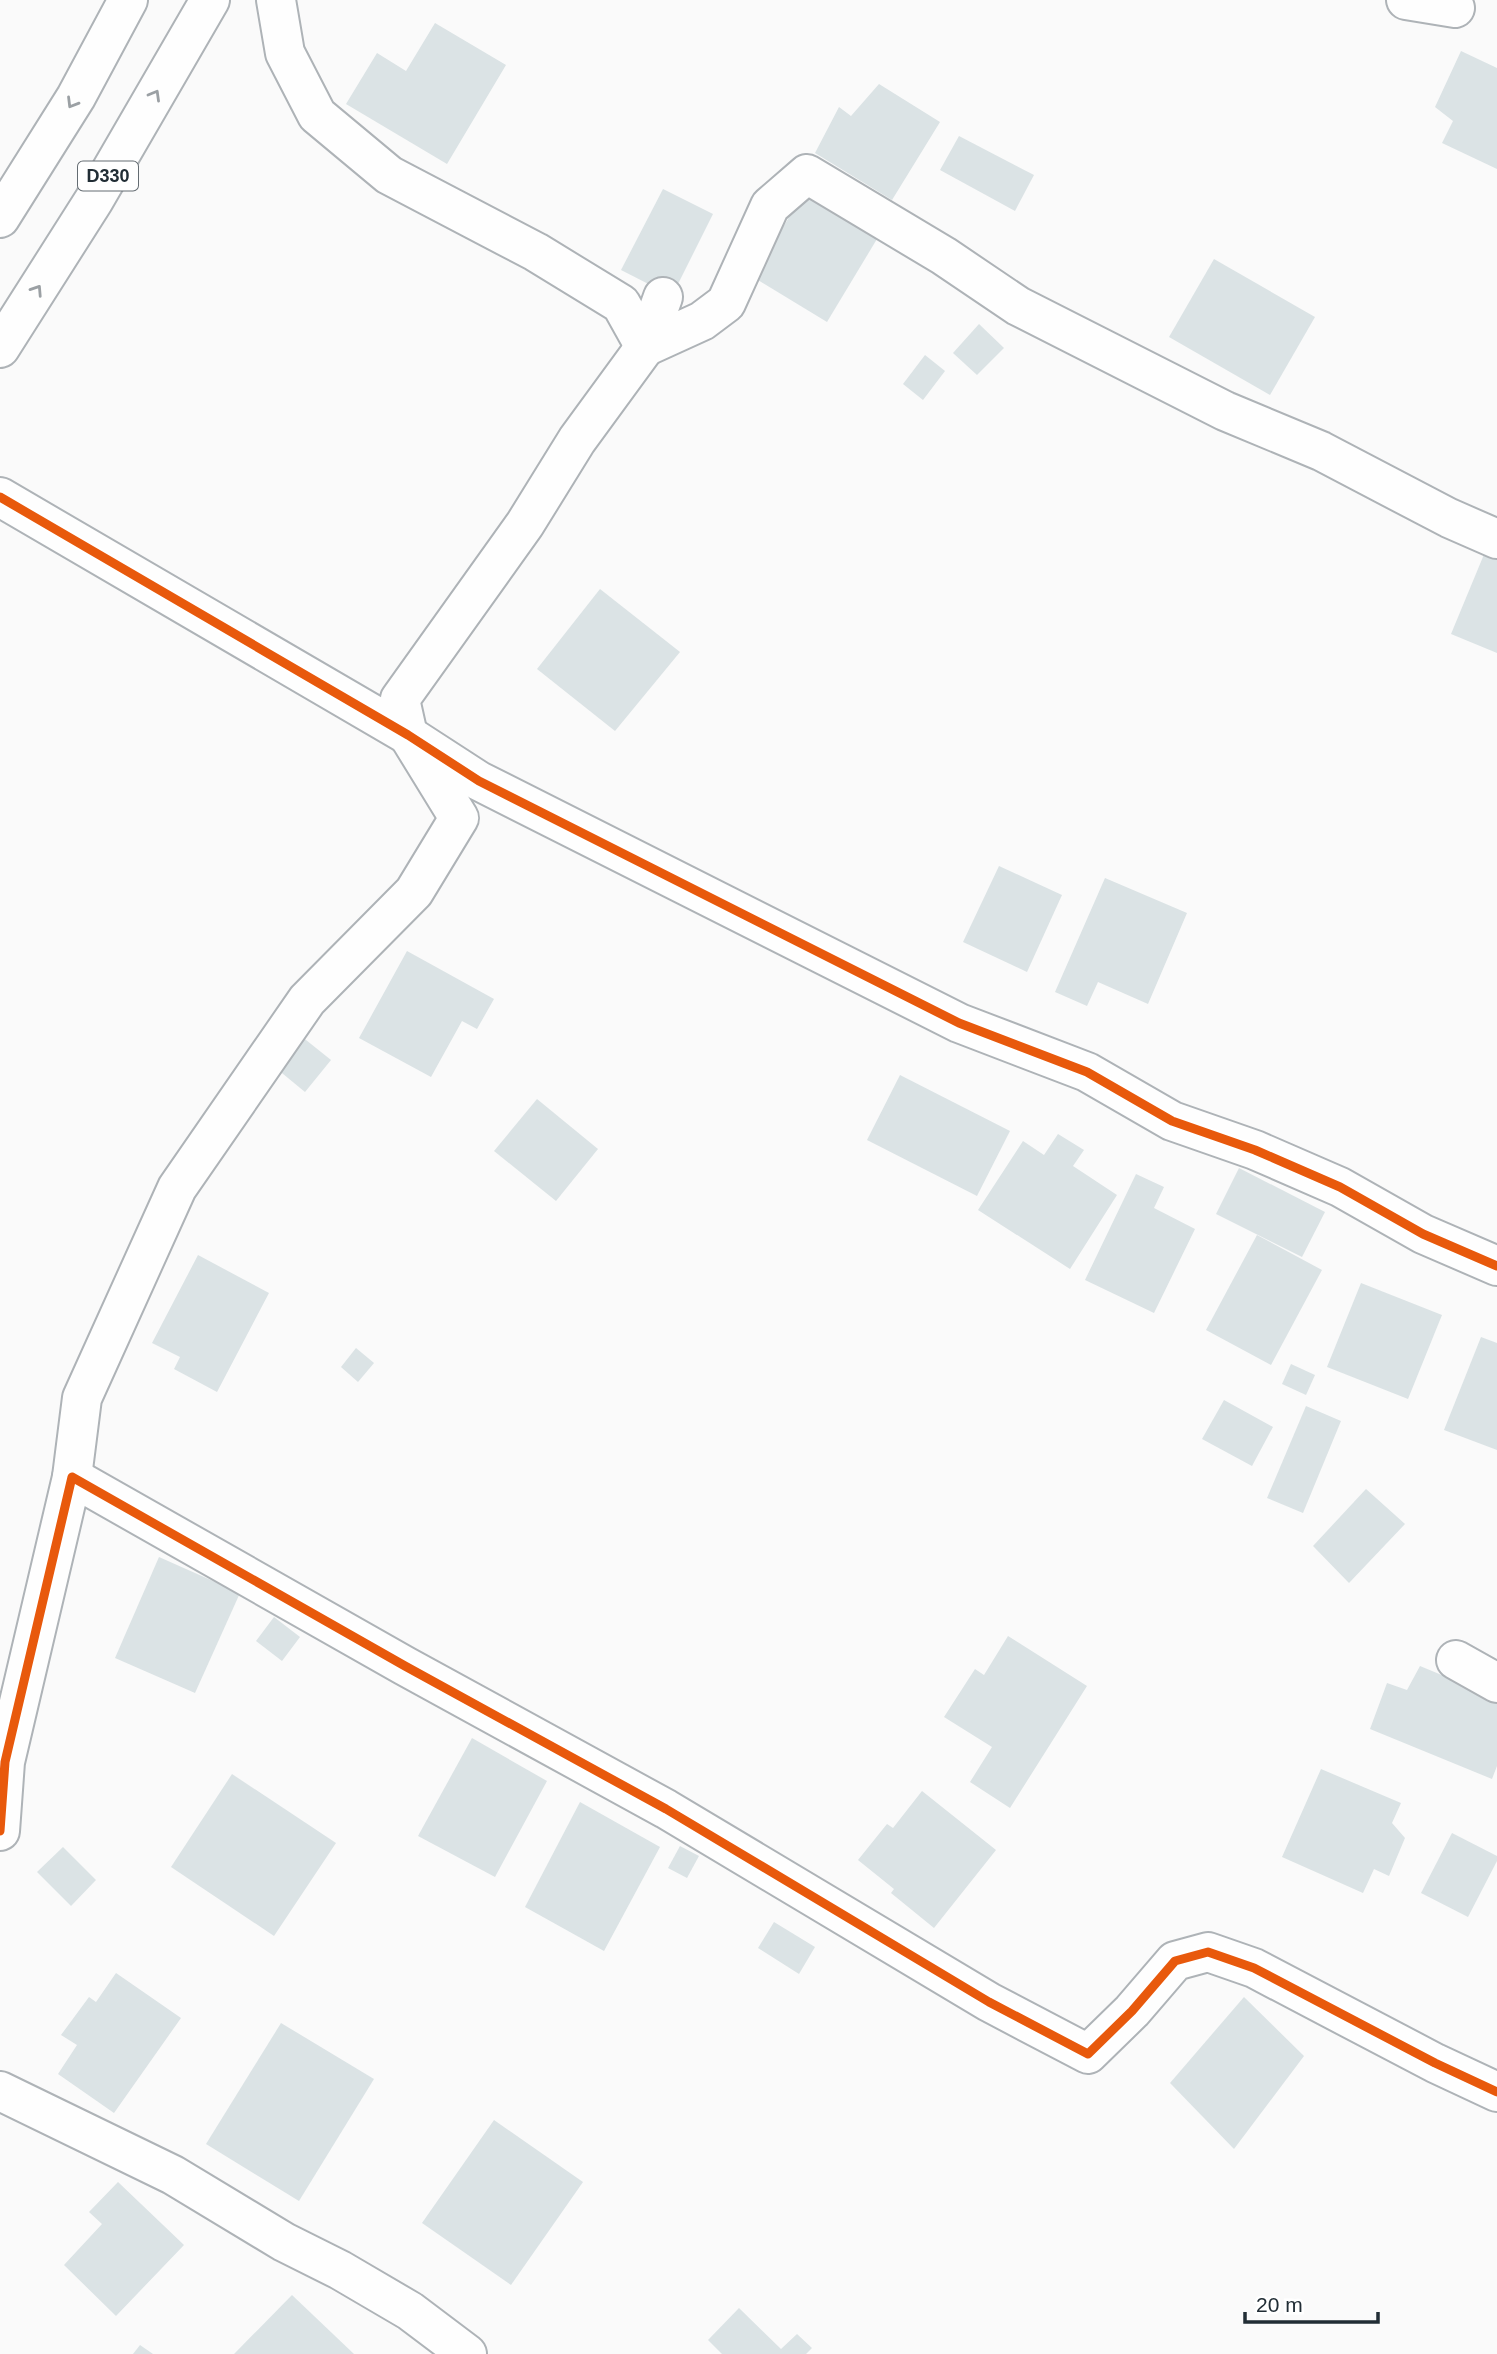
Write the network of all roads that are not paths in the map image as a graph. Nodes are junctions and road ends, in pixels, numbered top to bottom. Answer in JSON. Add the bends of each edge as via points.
{"nodes":[{"id":1,"x":128,"y":0,"type":"edge"},
{"id":2,"x":209,"y":0,"type":"edge"},
{"id":3,"x":276,"y":0,"type":"edge"},
{"id":4,"x":1406,"y":0,"type":"edge"},
{"id":5,"x":1455,"y":8,"type":"dead end"},
{"id":6,"x":0,"y":218,"type":"edge"},
{"id":7,"x":663,"y":297,"type":"dead end"},
{"id":8,"x":645,"y":347,"type":"junction"},
{"id":9,"x":0,"y":348,"type":"edge"},
{"id":10,"x":0,"y":497,"type":"edge"},
{"id":11,"x":1497,"y":539,"type":"edge"},
{"id":12,"x":408,"y":735,"type":"junction"},
{"id":13,"x":1497,"y":1266,"type":"edge"},
{"id":14,"x":72,"y":1477,"type":"junction"},
{"id":15,"x":1456,"y":1660,"type":"dead end"},
{"id":16,"x":1497,"y":1683,"type":"edge"},
{"id":17,"x":0,"y":1831,"type":"edge"},
{"id":18,"x":0,"y":2091,"type":"edge"},
{"id":19,"x":1497,"y":2092,"type":"edge"},
{"id":20,"x":467,"y":2354,"type":"edge"}],
"edges":[{"from":1,"to":6,"type":"street","one_way":true,"via":[[76,97]]},
{"from":9,"to":2,"type":"street","number":"D330","one_way":true,"via":[[94,200]]},
{"from":3,"to":8,"type":"street","via":[[285,53],[317,115],[388,175],[536,252],[621,304]]},
{"from":4,"to":5,"type":"street"},
{"from":7,"to":8,"type":"street"},
{"from":8,"to":11,"type":"street","via":[[702,321],[726,303],[771,206],[807,173],[1018,306],[1225,411],[1321,452]]},
{"from":8,"to":12,"type":"street","via":[[400,699]]},
{"from":10,"to":12,"type":"street"},
{"from":12,"to":13,"type":"street","via":[[479,781],[959,1023],[1087,1072],[1172,1121],[1340,1187],[1423,1234]]},
{"from":12,"to":14,"type":"street","via":[[460,818],[414,892],[307,1000],[177,1188],[82,1398]]},
{"from":14,"to":17,"type":"street","via":[[5,1762]]},
{"from":14,"to":19,"type":"street","via":[[666,1809],[989,2002],[1088,2054],[1175,1961],[1208,1952],[1254,1968]]},
{"from":15,"to":16,"type":"street"},
{"from":18,"to":20,"type":"street","via":[[173,2175],[410,2311]]}]}
